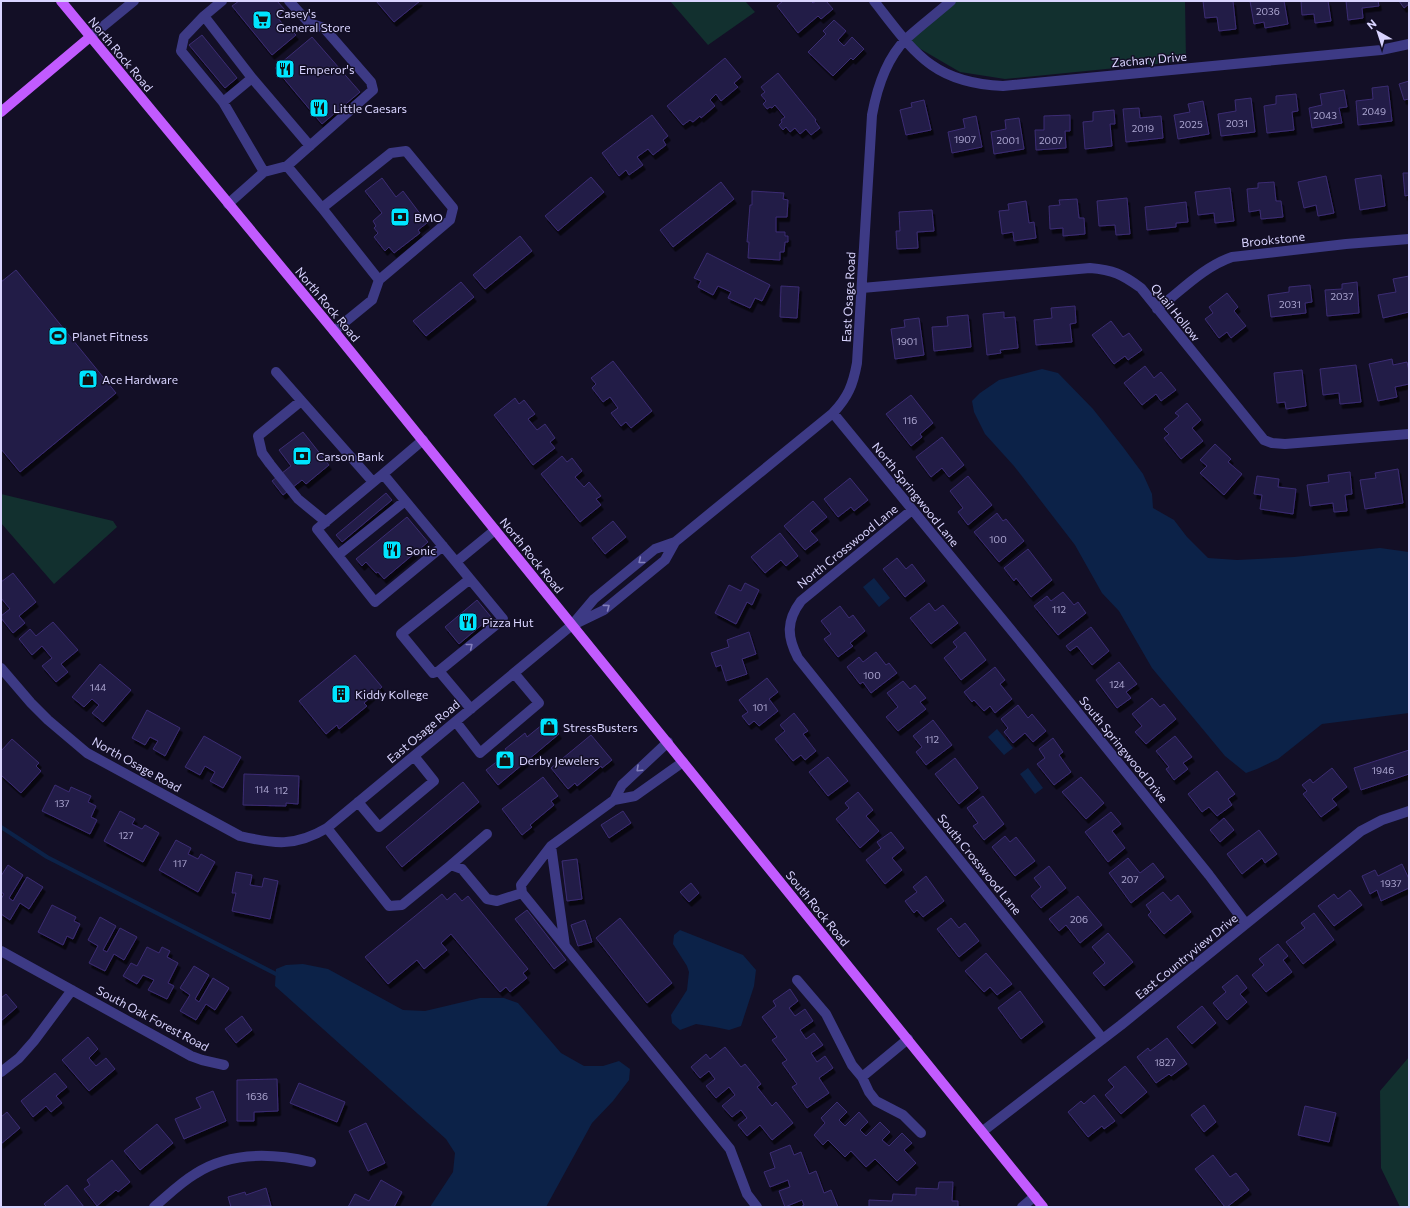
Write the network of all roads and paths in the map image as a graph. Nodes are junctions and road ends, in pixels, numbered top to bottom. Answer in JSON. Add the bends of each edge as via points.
{"nodes":[{"id":1,"x":61,"y":1,"type":"edge"},
{"id":2,"x":134,"y":1,"type":"edge"},
{"id":3,"x":222,"y":1,"type":"edge"},
{"id":4,"x":289,"y":1,"type":"edge"},
{"id":5,"x":874,"y":1,"type":"edge"},
{"id":6,"x":951,"y":1,"type":"edge"},
{"id":7,"x":204,"y":16,"type":"junction"},
{"id":8,"x":90,"y":37,"type":"junction"},
{"id":9,"x":905,"y":40,"type":"junction"},
{"id":10,"x":1409,"y":44,"type":"edge"},
{"id":11,"x":252,"y":78,"type":"junction"},
{"id":12,"x":224,"y":102,"type":"junction"},
{"id":13,"x":1,"y":112,"type":"edge"},
{"id":14,"x":310,"y":146,"type":"junction"},
{"id":15,"x":287,"y":166,"type":"junction"},
{"id":16,"x":264,"y":172,"type":"junction"},
{"id":17,"x":228,"y":204,"type":"junction"},
{"id":18,"x":322,"y":208,"type":"junction"},
{"id":19,"x":1409,"y":239,"type":"edge"},
{"id":20,"x":379,"y":280,"type":"junction"},
{"id":21,"x":862,"y":288,"type":"junction"},
{"id":22,"x":1157,"y":309,"type":"junction"},
{"id":23,"x":334,"y":331,"type":"junction"},
{"id":24,"x":276,"y":372,"type":"dead end"},
{"id":25,"x":301,"y":401,"type":"junction"},
{"id":26,"x":833,"y":413,"type":"junction"},
{"id":27,"x":1409,"y":434,"type":"edge"},
{"id":28,"x":423,"y":440,"type":"junction"},
{"id":29,"x":383,"y":474,"type":"junction"},
{"id":30,"x":372,"y":482,"type":"junction"},
{"id":31,"x":405,"y":500,"type":"junction"},
{"id":32,"x":912,"y":510,"type":"junction"},
{"id":33,"x":326,"y":522,"type":"junction"},
{"id":34,"x":495,"y":530,"type":"junction"},
{"id":35,"x":675,"y":542,"type":"junction"},
{"id":36,"x":443,"y":546,"type":"junction"},
{"id":37,"x":338,"y":555,"type":"junction"},
{"id":38,"x":456,"y":562,"type":"junction"},
{"id":39,"x":470,"y":580,"type":"junction"},
{"id":40,"x":979,"y":592,"type":"joint"},
{"id":41,"x":572,"y":625,"type":"junction"},
{"id":42,"x":1,"y":668,"type":"edge"},
{"id":43,"x":440,"y":671,"type":"junction"},
{"id":44,"x":514,"y":673,"type":"junction"},
{"id":45,"x":836,"y":706,"type":"joint"},
{"id":46,"x":471,"y":709,"type":"junction"},
{"id":47,"x":456,"y":722,"type":"junction"},
{"id":48,"x":668,"y":742,"type":"junction"},
{"id":49,"x":414,"y":756,"type":"junction"},
{"id":50,"x":684,"y":762,"type":"junction"},
{"id":51,"x":614,"y":800,"type":"junction"},
{"id":52,"x":358,"y":802,"type":"junction"},
{"id":53,"x":1409,"y":811,"type":"edge"},
{"id":54,"x":327,"y":828,"type":"junction"},
{"id":55,"x":487,"y":834,"type":"dead end"},
{"id":56,"x":283,"y":843,"type":"joint"},
{"id":57,"x":551,"y":846,"type":"junction"},
{"id":58,"x":451,"y":865,"type":"junction"},
{"id":59,"x":522,"y":893,"type":"junction"},
{"id":60,"x":1246,"y":924,"type":"junction"},
{"id":61,"x":565,"y":946,"type":"junction"},
{"id":62,"x":1,"y":951,"type":"edge"},
{"id":63,"x":796,"y":980,"type":"dead end"},
{"id":64,"x":72,"y":990,"type":"junction"},
{"id":65,"x":908,"y":1039,"type":"junction"},
{"id":66,"x":1103,"y":1039,"type":"junction"},
{"id":67,"x":224,"y":1065,"type":"dead end"},
{"id":68,"x":1,"y":1072,"type":"edge"},
{"id":69,"x":862,"y":1077,"type":"junction"},
{"id":70,"x":983,"y":1131,"type":"junction"},
{"id":71,"x":921,"y":1133,"type":"dead end"},
{"id":72,"x":311,"y":1162,"type":"dead end"},
{"id":73,"x":1035,"y":1196,"type":"junction"},
{"id":74,"x":154,"y":1207,"type":"edge"},
{"id":75,"x":756,"y":1207,"type":"edge"},
{"id":76,"x":1022,"y":1207,"type":"edge"},
{"id":77,"x":1044,"y":1207,"type":"edge"}],
"edges":[{"from":1,"to":8,"type":"main road","name":"North Rock Road"},
{"from":2,"to":8,"type":"street"},
{"from":3,"to":7,"type":"street"},
{"from":4,"to":14,"type":"street","via":[[309,23],[324,28],[371,82],[374,90]]},
{"from":5,"to":9,"type":"street","name":"Zachary Drive"},
{"from":6,"to":9,"type":"street","name":"East Osage Road"},
{"from":7,"to":11,"type":"street"},
{"from":7,"to":12,"type":"street","via":[[184,37],[181,51]]},
{"from":8,"to":13,"type":"main road"},
{"from":8,"to":17,"type":"main road","name":"North Rock Road"},
{"from":9,"to":10,"type":"street","name":"Zachary Drive","via":[[928,64],[944,73],[965,82],[1003,86],[1385,50]]},
{"from":9,"to":21,"type":"street","name":"East Osage Road","via":[[882,78],[872,115]]},
{"from":11,"to":12,"type":"street"},
{"from":11,"to":14,"type":"street"},
{"from":12,"to":16,"type":"street"},
{"from":14,"to":15,"type":"street"},
{"from":15,"to":16,"type":"street"},
{"from":15,"to":18,"type":"street"},
{"from":16,"to":17,"type":"street"},
{"from":17,"to":23,"type":"main road","name":"North Rock Road"},
{"from":18,"to":20,"type":"street"},
{"from":18,"to":20,"type":"street","via":[[391,153],[406,151],[453,208],[450,220]]},
{"from":19,"to":22,"type":"street","name":"Brookstone","via":[[1232,257],[1209,267]]},
{"from":20,"to":23,"type":"street","via":[[372,300]]},
{"from":21,"to":22,"type":"street","name":"Quail Hollow","via":[[1090,268],[1103,269],[1123,276],[1141,288]]},
{"from":21,"to":26,"type":"street","name":"East Osage Road","via":[[854,381],[842,404]]},
{"from":22,"to":27,"type":"street","name":"Quail Hollow","via":[[1264,440],[1285,444]]},
{"from":23,"to":28,"type":"main road","name":"North Rock Road"},
{"from":24,"to":25,"type":"street"},
{"from":25,"to":30,"type":"street"},
{"from":25,"to":33,"type":"street","via":[[258,436],[262,453],[298,499]]},
{"from":26,"to":32,"type":"street","name":"North Springwood Lane"},
{"from":26,"to":35,"type":"street","name":"East Osage Road"},
{"from":28,"to":29,"type":"street"},
{"from":28,"to":34,"type":"main road","name":"North Rock Road"},
{"from":29,"to":30,"type":"street"},
{"from":29,"to":31,"type":"street"},
{"from":30,"to":33,"type":"street"},
{"from":31,"to":36,"type":"street"},
{"from":31,"to":37,"type":"street"},
{"from":32,"to":40,"type":"street","name":"North Springwood Lane"},
{"from":32,"to":45,"type":"street","name":"North Crosswood Lane","via":[[801,601],[791,617],[790,641],[798,658]]},
{"from":33,"to":37,"type":"street","via":[[317,529]]},
{"from":34,"to":38,"type":"street"},
{"from":34,"to":41,"type":"main road","name":"North Rock Road"},
{"from":35,"to":41,"type":"street","name":"East Osage Road","one_way":true,"via":[[655,549],[594,599]]},
{"from":41,"to":35,"type":"street","name":"East Osage Road","one_way":true,"via":[[604,610],[665,560]]},
{"from":36,"to":37,"type":"street","via":[[374,602]]},
{"from":36,"to":38,"type":"street"},
{"from":38,"to":39,"type":"street"},
{"from":43,"to":39,"type":"street","one_way":true,"via":[[503,619]]},
{"from":39,"to":43,"type":"street","via":[[401,634],[433,673]]},
{"from":40,"to":60,"type":"street","name":"South Springwood Drive"},
{"from":41,"to":44,"type":"street","name":"East Osage Road"},
{"from":41,"to":48,"type":"main road","name":"South Rock Road"},
{"from":42,"to":56,"type":"street","name":"North Osage Road","via":[[48,720],[87,753],[240,836]]},
{"from":43,"to":46,"type":"street"},
{"from":44,"to":46,"type":"street","name":"East Osage Road"},
{"from":44,"to":47,"type":"street","via":[[540,703],[480,753]]},
{"from":45,"to":66,"type":"street","name":"South Crosswood Lane"},
{"from":46,"to":47,"type":"street","name":"East Osage Road"},
{"from":47,"to":49,"type":"street","name":"East Osage Road"},
{"from":48,"to":50,"type":"main road","name":"South Rock Road"},
{"from":48,"to":51,"type":"street","one_way":true,"via":[[622,785]]},
{"from":49,"to":52,"type":"street","name":"East Osage Road"},
{"from":49,"to":52,"type":"street","via":[[434,781],[379,827]]},
{"from":50,"to":51,"type":"street","via":[[635,796]]},
{"from":50,"to":65,"type":"main road","name":"South Rock Road"},
{"from":51,"to":57,"type":"street"},
{"from":52,"to":54,"type":"street","name":"East Osage Road"},
{"from":53,"to":60,"type":"street","name":"East Countryview Drive","via":[[1382,820],[1361,831]]},
{"from":54,"to":56,"type":"street","name":"East Osage Road","via":[[301,840]]},
{"from":54,"to":58,"type":"street","via":[[389,906],[402,905]]},
{"from":55,"to":58,"type":"street"},
{"from":57,"to":59,"type":"street","via":[[521,885]]},
{"from":57,"to":61,"type":"street"},
{"from":58,"to":59,"type":"street","via":[[462,869],[487,899],[497,901]]},
{"from":59,"to":61,"type":"street"},
{"from":60,"to":66,"type":"street","name":"East Countryview Drive"},
{"from":61,"to":75,"type":"street","via":[[730,1149],[747,1194]]},
{"from":62,"to":64,"type":"street","name":"South Oak Forest Road"},
{"from":63,"to":69,"type":"street","via":[[826,1014],[852,1065]]},
{"from":64,"to":67,"type":"street","name":"South Oak Forest Road","via":[[192,1056]]},
{"from":64,"to":68,"type":"street","via":[[34,1041],[19,1058]]},
{"from":65,"to":69,"type":"street"},
{"from":65,"to":70,"type":"main road","name":"South Rock Road"},
{"from":66,"to":70,"type":"street","name":"East Countryview Drive"},
{"from":69,"to":71,"type":"street","via":[[876,1101],[903,1115]]},
{"from":70,"to":73,"type":"main road","name":"South Rock Road"},
{"from":72,"to":74,"type":"street","via":[[264,1155],[238,1157],[193,1174]]},
{"from":73,"to":76,"type":"street"},
{"from":73,"to":77,"type":"main road","name":"South Rock Road"}]}
